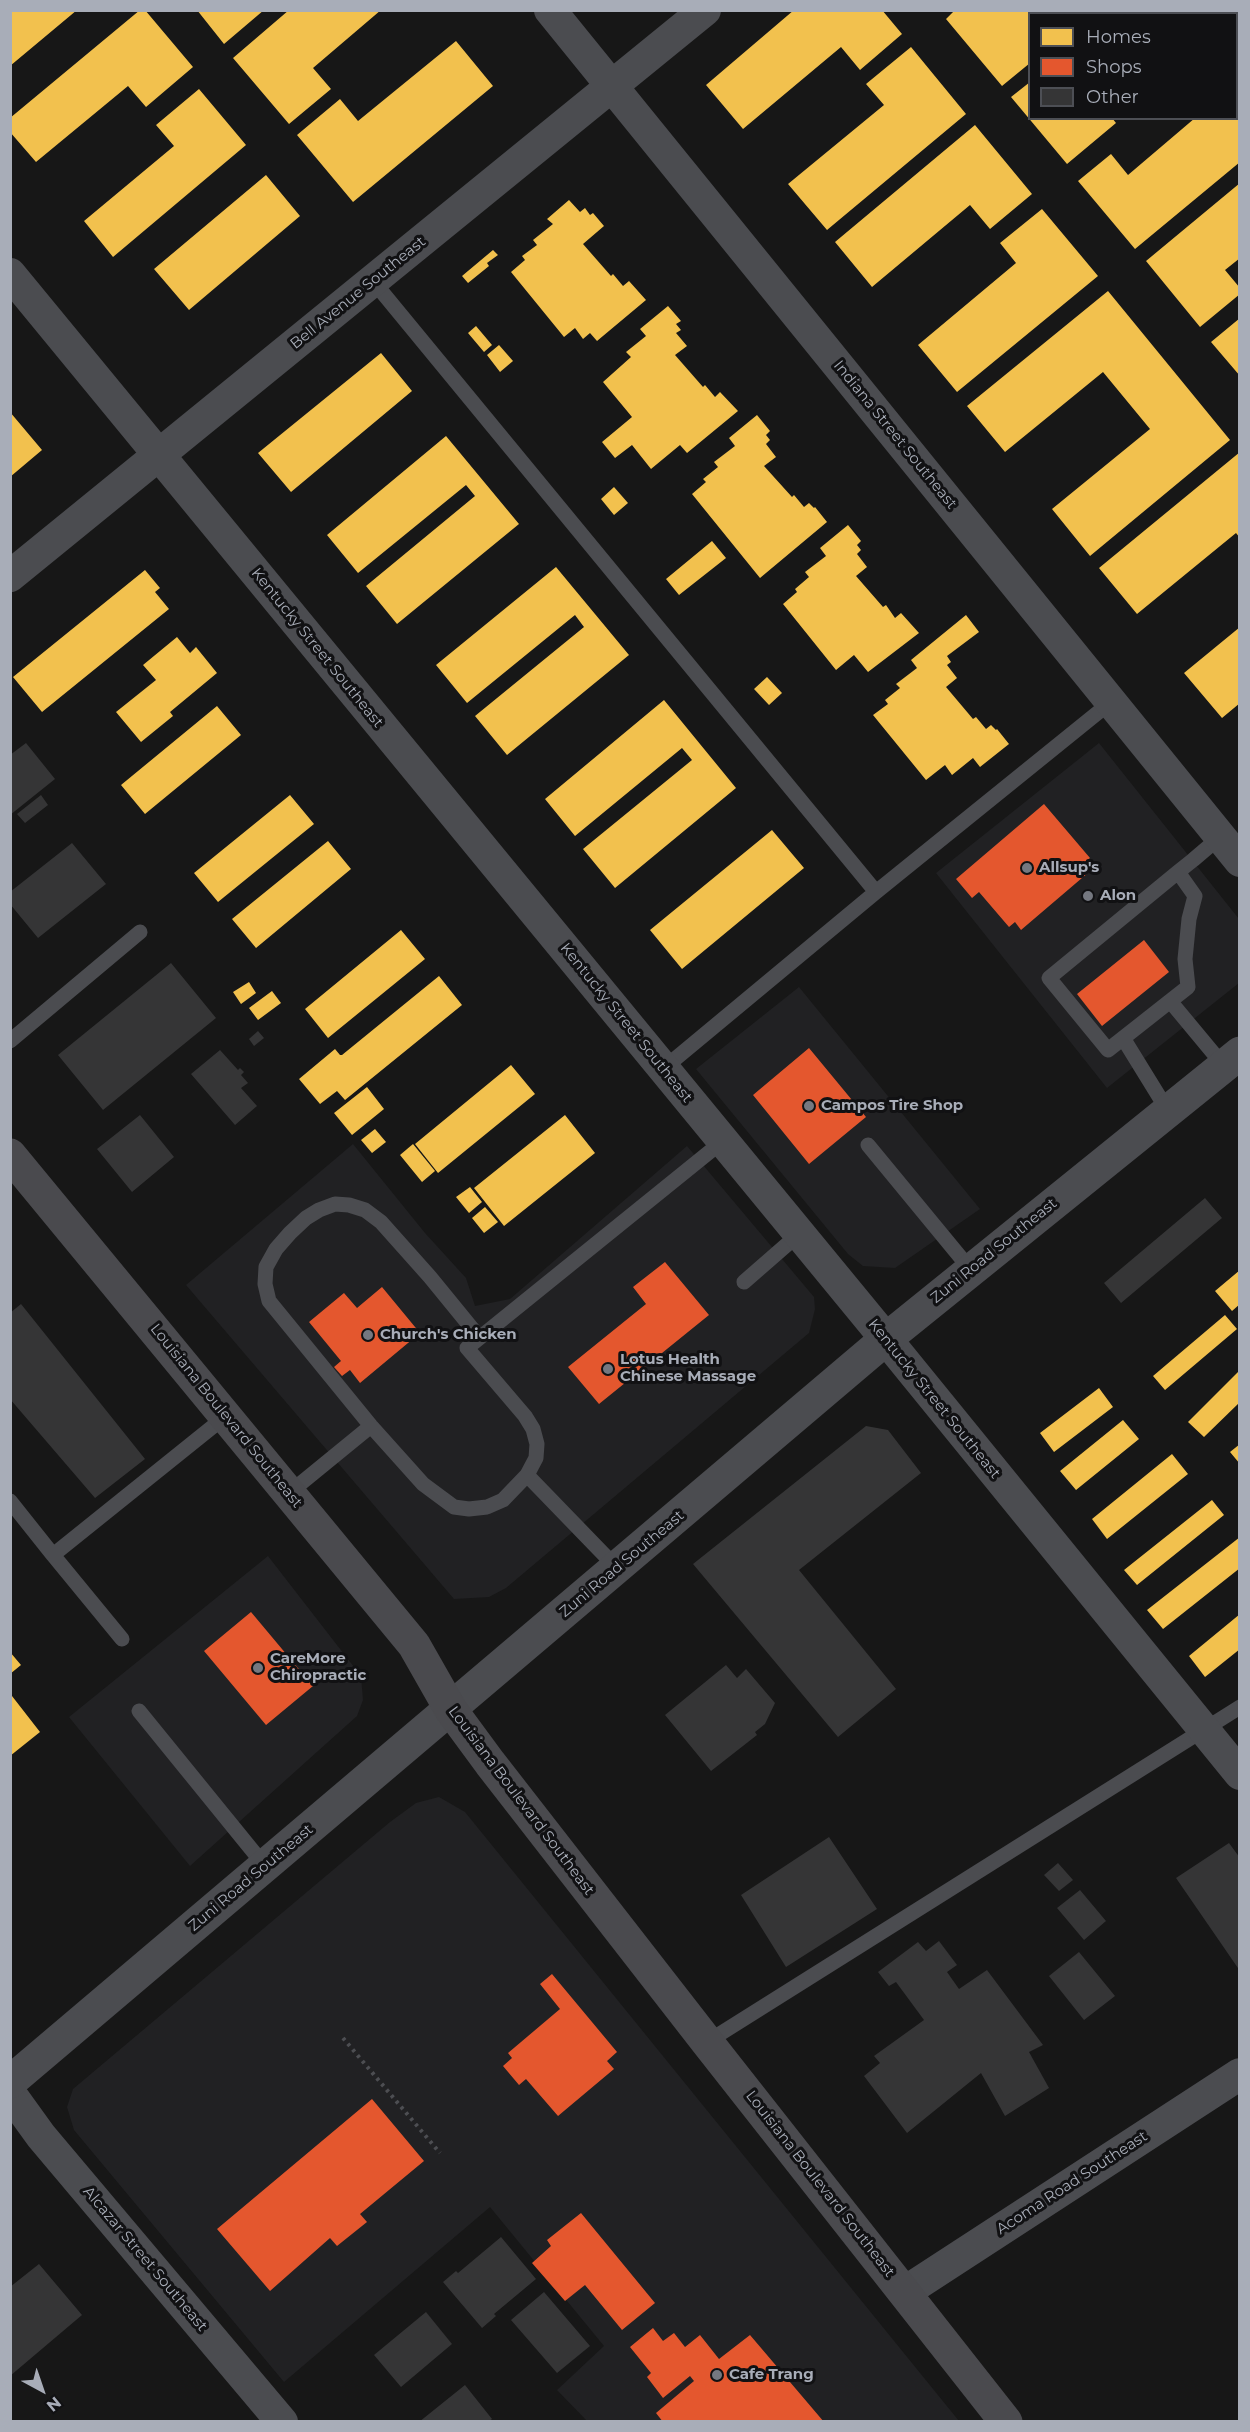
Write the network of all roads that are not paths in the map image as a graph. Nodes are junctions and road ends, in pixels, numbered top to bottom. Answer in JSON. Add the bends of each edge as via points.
{"nodes":[{"id":1,"x":550,"y":10,"type":"edge"},
{"id":2,"x":705,"y":10,"type":"edge"},
{"id":3,"x":612,"y":85,"type":"junction"},
{"id":4,"x":10,"y":274,"type":"edge"},
{"id":5,"x":373,"y":281,"type":"junction"},
{"id":6,"x":159,"y":455,"type":"junction"},
{"id":7,"x":10,"y":576,"type":"edge"},
{"id":8,"x":1111,"y":702,"type":"junction"},
{"id":9,"x":1230,"y":849,"type":"edge"},
{"id":10,"x":1178,"y":872,"type":"junction"},
{"id":11,"x":876,"y":892,"type":"junction"},
{"id":12,"x":140,"y":932,"type":"dead end"},
{"id":13,"x":1170,"y":1001,"type":"junction"},
{"id":14,"x":1123,"y":1038,"type":"junction"},
{"id":15,"x":10,"y":1041,"type":"edge"},
{"id":16,"x":1232,"y":1059,"type":"edge"},
{"id":17,"x":663,"y":1068,"type":"junction"},
{"id":18,"x":1168,"y":1111,"type":"junction"},
{"id":19,"x":723,"y":1141,"type":"junction"},
{"id":20,"x":868,"y":1145,"type":"dead end"},
{"id":21,"x":10,"y":1155,"type":"edge"},
{"id":22,"x":800,"y":1234,"type":"junction"},
{"id":23,"x":971,"y":1270,"type":"junction"},
{"id":24,"x":744,"y":1282,"type":"dead end"},
{"id":25,"x":479,"y":1337,"type":"junction"},
{"id":26,"x":886,"y":1339,"type":"junction"},
{"id":27,"x":226,"y":1416,"type":"junction"},
{"id":28,"x":371,"y":1426,"type":"junction"},
{"id":29,"x":527,"y":1475,"type":"junction"},
{"id":30,"x":290,"y":1493,"type":"junction"},
{"id":31,"x":10,"y":1501,"type":"edge"},
{"id":32,"x":53,"y":1555,"type":"junction"},
{"id":33,"x":617,"y":1568,"type":"junction"},
{"id":34,"x":122,"y":1639,"type":"dead end"},
{"id":35,"x":1239,"y":1707,"type":"edge"},
{"id":36,"x":451,"y":1710,"type":"junction"},
{"id":37,"x":138,"y":1711,"type":"dead end"},
{"id":38,"x":1204,"y":1730,"type":"junction"},
{"id":39,"x":1239,"y":1774,"type":"edge"},
{"id":40,"x":265,"y":1866,"type":"junction"},
{"id":41,"x":706,"y":2042,"type":"junction"},
{"id":42,"x":1239,"y":2074,"type":"edge"},
{"id":43,"x":10,"y":2082,"type":"edge"},
{"id":44,"x":10,"y":2093,"type":"edge"},
{"id":45,"x":905,"y":2292,"type":"junction"},
{"id":46,"x":282,"y":2421,"type":"edge"},
{"id":47,"x":1006,"y":2421,"type":"edge"}],
"edges":[{"from":1,"to":3,"type":"street","name":"Indiana Street Southeast"},
{"from":2,"to":3,"type":"street","name":"Bell Avenue Southeast"},
{"from":3,"to":5,"type":"street","name":"Bell Avenue Southeast"},
{"from":3,"to":8,"type":"street","name":"Indiana Street Southeast"},
{"from":4,"to":6,"type":"street","name":"Kentucky Street Southeast"},
{"from":5,"to":6,"type":"street","name":"Bell Avenue Southeast"},
{"from":5,"to":11,"type":"lane"},
{"from":6,"to":7,"type":"street","name":"Bell Avenue Southeast"},
{"from":6,"to":17,"type":"street","name":"Kentucky Street Southeast"},
{"from":8,"to":9,"type":"street","name":"Indiana Street Southeast"},
{"from":8,"to":11,"type":"lane"},
{"from":9,"to":10,"type":"lane"},
{"from":10,"to":13,"type":"lane","via":[[1195,896],[1185,959],[1188,987]]},
{"from":10,"to":14,"type":"lane","via":[[1049,978],[1108,1050]]},
{"from":11,"to":17,"type":"lane"},
{"from":12,"to":15,"type":"lane"},
{"from":13,"to":14,"type":"lane"},
{"from":13,"to":16,"type":"lane"},
{"from":14,"to":18,"type":"lane"},
{"from":16,"to":18,"type":"street","name":"Zuni Road Southeast"},
{"from":17,"to":19,"type":"street","name":"Kentucky Street Southeast"},
{"from":18,"to":23,"type":"street","name":"Zuni Road Southeast"},
{"from":19,"to":22,"type":"street","name":"Kentucky Street Southeast"},
{"from":19,"to":25,"type":"lane"},
{"from":20,"to":23,"type":"lane"},
{"from":21,"to":27,"type":"main road","name":"Louisiana Boulevard Southeast"},
{"from":22,"to":24,"type":"lane"},
{"from":22,"to":26,"type":"street","name":"Kentucky Street Southeast"},
{"from":23,"to":26,"type":"street","name":"Zuni Road Southeast"},
{"from":25,"to":28,"type":"lane","via":[[395,1237],[364,1210],[335,1204],[306,1218],[276,1249],[266,1267],[269,1301]]},
{"from":25,"to":29,"type":"lane","via":[[467,1348],[533,1429],[536,1458]]},
{"from":26,"to":33,"type":"street","name":"Zuni Road Southeast"},
{"from":26,"to":38,"type":"street","name":"Kentucky Street Southeast"},
{"from":27,"to":30,"type":"main road","name":"Louisiana Boulevard Southeast"},
{"from":27,"to":32,"type":"lane"},
{"from":28,"to":29,"type":"lane","via":[[423,1484],[454,1507],[487,1507],[503,1500]]},
{"from":28,"to":30,"type":"lane"},
{"from":29,"to":33,"type":"lane"},
{"from":30,"to":36,"type":"main road","name":"Louisiana Boulevard Southeast","via":[[414,1645]]},
{"from":31,"to":32,"type":"lane"},
{"from":32,"to":34,"type":"lane"},
{"from":33,"to":36,"type":"street","name":"Zuni Road Southeast"},
{"from":35,"to":38,"type":"lane"},
{"from":36,"to":40,"type":"street","name":"Zuni Road Southeast"},
{"from":36,"to":41,"type":"main road","name":"Louisiana Boulevard Southeast"},
{"from":37,"to":40,"type":"lane"},
{"from":38,"to":39,"type":"street","name":"Kentucky Street Southeast"},
{"from":38,"to":41,"type":"lane"},
{"from":40,"to":43,"type":"street","name":"Zuni Road Southeast"},
{"from":41,"to":45,"type":"main road","name":"Louisiana Boulevard Southeast"},
{"from":42,"to":45,"type":"street","name":"Acoma Road Southeast"},
{"from":44,"to":46,"type":"street","name":"Alcazar Street Southeast","via":[[41,2136]]},
{"from":45,"to":47,"type":"main road","name":"Louisiana Boulevard Southeast"}]}
